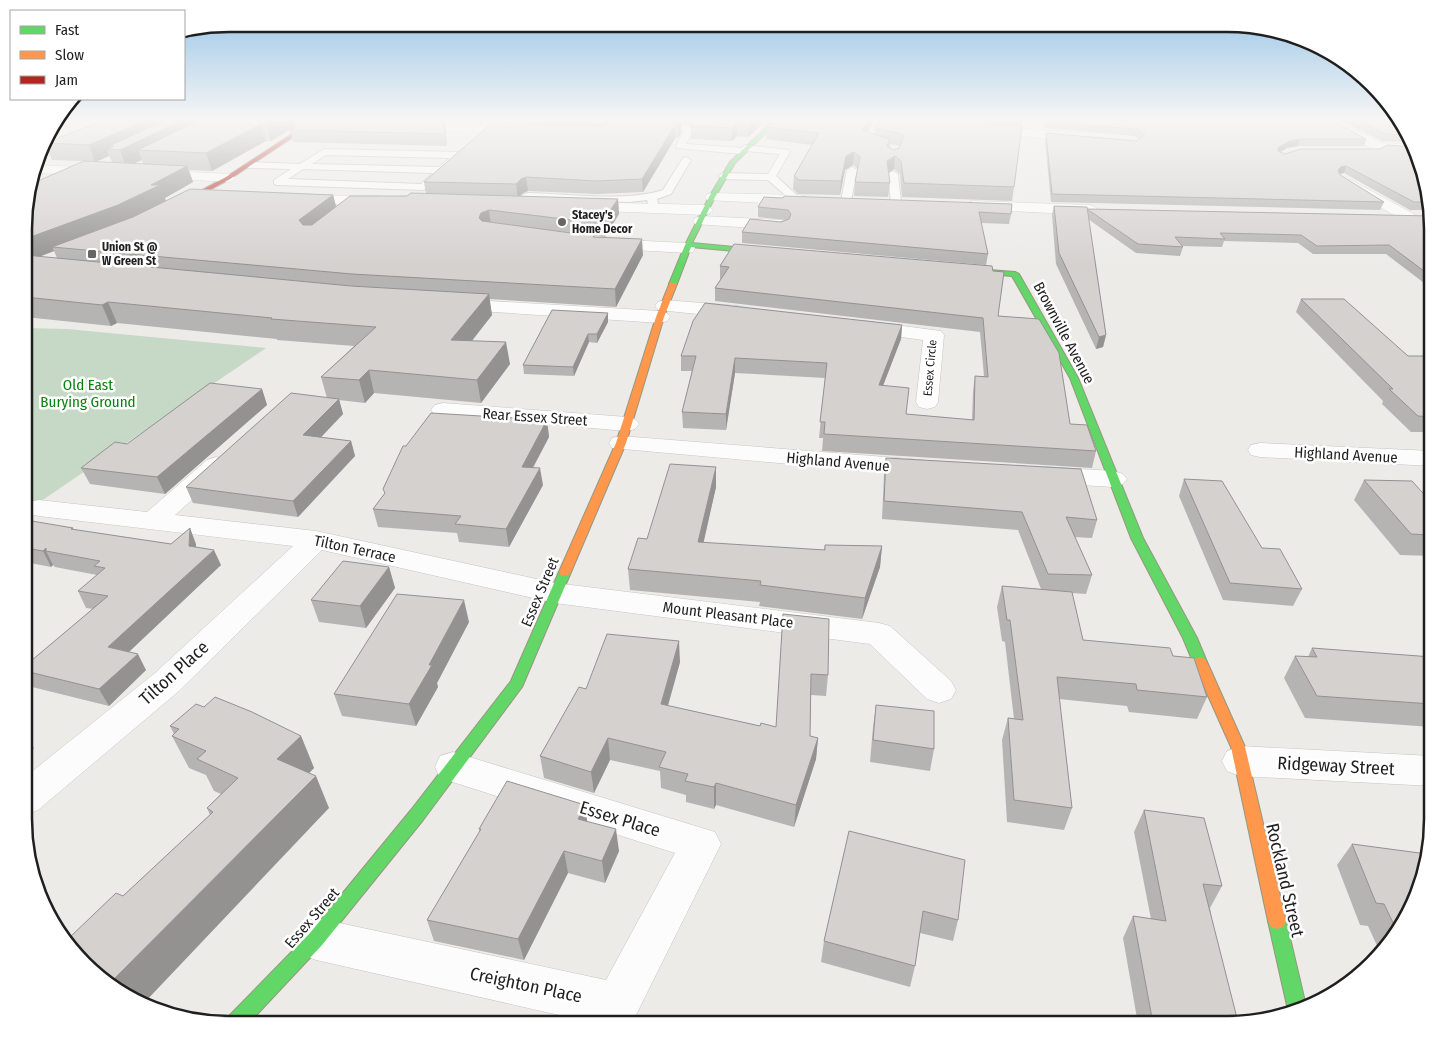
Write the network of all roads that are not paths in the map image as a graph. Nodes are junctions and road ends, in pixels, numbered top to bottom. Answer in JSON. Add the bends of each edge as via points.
{"nodes":[{"id":1,"x":245,"y":167,"type":"edge"},
{"id":2,"x":301,"y":167,"type":"edge"},
{"id":3,"x":334,"y":167,"type":"edge"},
{"id":4,"x":445,"y":167,"type":"edge"},
{"id":5,"x":682,"y":167,"type":"edge"},
{"id":6,"x":730,"y":167,"type":"edge"},
{"id":7,"x":777,"y":167,"type":"edge"},
{"id":8,"x":110,"y":168,"type":"edge"},
{"id":9,"x":42,"y":169,"type":"edge"},
{"id":10,"x":442,"y":170,"type":"junction"},
{"id":11,"x":852,"y":170,"type":"edge"},
{"id":12,"x":85,"y":171,"type":"junction"},
{"id":13,"x":142,"y":174,"type":"edge"},
{"id":14,"x":894,"y":174,"type":"edge"},
{"id":15,"x":723,"y":176,"type":"junction"},
{"id":16,"x":771,"y":177,"type":"junction"},
{"id":17,"x":228,"y":178,"type":"junction"},
{"id":18,"x":1344,"y":180,"type":"edge"},
{"id":19,"x":59,"y":181,"type":"edge"},
{"id":20,"x":194,"y":196,"type":"junction"},
{"id":21,"x":222,"y":197,"type":"edge"},
{"id":22,"x":281,"y":199,"type":"edge"},
{"id":23,"x":358,"y":200,"type":"junction"},
{"id":24,"x":797,"y":200,"type":"junction"},
{"id":25,"x":396,"y":202,"type":"edge"},
{"id":26,"x":846,"y":202,"type":"junction"},
{"id":27,"x":866,"y":202,"type":"edge"},
{"id":28,"x":653,"y":203,"type":"junction"},
{"id":29,"x":891,"y":203,"type":"joint"},
{"id":30,"x":500,"y":204,"type":"edge"},
{"id":31,"x":913,"y":204,"type":"edge"},
{"id":32,"x":956,"y":206,"type":"edge"},
{"id":33,"x":706,"y":209,"type":"junction"},
{"id":34,"x":1104,"y":211,"type":"edge"},
{"id":35,"x":163,"y":212,"type":"edge"},
{"id":36,"x":343,"y":213,"type":"edge"},
{"id":37,"x":1378,"y":217,"type":"edge"},
{"id":38,"x":1408,"y":217,"type":"junction"},
{"id":39,"x":1424,"y":217,"type":"edge"},
{"id":40,"x":781,"y":225,"type":"edge"},
{"id":41,"x":592,"y":243,"type":"edge"},
{"id":42,"x":688,"y":246,"type":"junction"},
{"id":43,"x":778,"y":253,"type":"edge"},
{"id":44,"x":956,"y":269,"type":"edge"},
{"id":45,"x":435,"y":304,"type":"edge"},
{"id":46,"x":662,"y":311,"type":"junction"},
{"id":47,"x":752,"y":314,"type":"edge"},
{"id":48,"x":848,"y":325,"type":"edge"},
{"id":49,"x":927,"y":402,"type":"dead end"},
{"id":50,"x":443,"y":410,"type":"dead end"},
{"id":51,"x":624,"y":433,"type":"junction"},
{"id":52,"x":235,"y":448,"type":"edge"},
{"id":53,"x":1260,"y":450,"type":"dead end"},
{"id":54,"x":1424,"y":459,"type":"edge"},
{"id":55,"x":945,"y":469,"type":"edge"},
{"id":56,"x":1024,"y":474,"type":"edge"},
{"id":57,"x":1114,"y":479,"type":"junction"},
{"id":58,"x":38,"y":508,"type":"dead end"},
{"id":59,"x":153,"y":521,"type":"junction"},
{"id":60,"x":316,"y":540,"type":"junction"},
{"id":61,"x":555,"y":593,"type":"junction"},
{"id":62,"x":939,"y":690,"type":"dead end"},
{"id":63,"x":1240,"y":761,"type":"junction"},
{"id":64,"x":453,"y":767,"type":"junction"},
{"id":65,"x":1424,"y":771,"type":"edge"},
{"id":66,"x":32,"y":794,"type":"edge"},
{"id":67,"x":701,"y":844,"type":"joint"},
{"id":68,"x":316,"y":939,"type":"junction"},
{"id":69,"x":1295,"y":1003,"type":"edge"},
{"id":70,"x":242,"y":1016,"type":"edge"}],
"edges":[{"from":1,"to":17,"type":"main road"},
{"from":2,"to":10,"type":"lane","via":[[276,182],[423,187]]},
{"from":3,"to":10,"type":"lane"},
{"from":4,"to":10,"type":"lane"},
{"from":5,"to":28,"type":"lane","via":[[667,192]]},
{"from":6,"to":15,"type":"main road","name":"Essex Street"},
{"from":7,"to":16,"type":"lane"},
{"from":8,"to":12,"type":"street"},
{"from":9,"to":12,"type":"street"},
{"from":11,"to":26,"type":"lane"},
{"from":12,"to":19,"type":"lane"},
{"from":13,"to":17,"type":"street"},
{"from":14,"to":29,"type":"lane"},
{"from":15,"to":16,"type":"lane"},
{"from":15,"to":33,"type":"main road","name":"Essex Street"},
{"from":16,"to":24,"type":"lane"},
{"from":17,"to":20,"type":"main road"},
{"from":18,"to":38,"type":"street"},
{"from":20,"to":21,"type":"street"},
{"from":20,"to":35,"type":"main road"},
{"from":22,"to":23,"type":"street"},
{"from":23,"to":25,"type":"street"},
{"from":23,"to":36,"type":"lane"},
{"from":24,"to":26,"type":"street"},
{"from":24,"to":33,"type":"street"},
{"from":26,"to":27,"type":"street"},
{"from":28,"to":30,"type":"street"},
{"from":28,"to":33,"type":"street"},
{"from":29,"to":31,"type":"street"},
{"from":32,"to":34,"type":"street"},
{"from":33,"to":40,"type":"street"},
{"from":33,"to":42,"type":"main road","name":"Essex Street"},
{"from":37,"to":38,"type":"street"},
{"from":38,"to":39,"type":"street"},
{"from":41,"to":42,"type":"street"},
{"from":42,"to":43,"type":"main road"},
{"from":42,"to":46,"type":"main road","name":"Essex Street"},
{"from":44,"to":57,"type":"main road","name":"Brownville Avenue","via":[[1015,274],[1074,378]]},
{"from":45,"to":46,"type":"street"},
{"from":46,"to":47,"type":"street"},
{"from":46,"to":51,"type":"main road","name":"Essex Street"},
{"from":48,"to":49,"type":"street","name":"Essex Circle","via":[[934,335]]},
{"from":50,"to":51,"type":"street","name":"Rear Essex Street"},
{"from":51,"to":55,"type":"street","name":"Highland Avenue","via":[[865,464]]},
{"from":51,"to":61,"type":"main road","name":"Essex Street"},
{"from":52,"to":59,"type":"street"},
{"from":53,"to":54,"type":"street","name":"Highland Avenue"},
{"from":56,"to":57,"type":"street"},
{"from":57,"to":63,"type":"main road","name":"Brownville Avenue","via":[[1137,538],[1190,638],[1238,748]]},
{"from":58,"to":59,"type":"street","name":"Tilton Terrace"},
{"from":59,"to":60,"type":"street","name":"Tilton Terrace"},
{"from":60,"to":61,"type":"street","name":"Tilton Terrace"},
{"from":60,"to":66,"type":"street","name":"Tilton Place","via":[[167,682]]},
{"from":61,"to":62,"type":"street","name":"Mount Pleasant Place","via":[[879,634]]},
{"from":61,"to":64,"type":"main road","name":"Essex Street","via":[[517,683]]},
{"from":63,"to":65,"type":"street","name":"Ridgeway Street"},
{"from":63,"to":69,"type":"main road","name":"Rockland Street"},
{"from":64,"to":67,"type":"street","name":"Essex Place"},
{"from":64,"to":68,"type":"main road","name":"Essex Street"},
{"from":67,"to":68,"type":"street","name":"Creighton Place","via":[[617,1005]]},
{"from":68,"to":70,"type":"main road","name":"Essex Street"}]}
